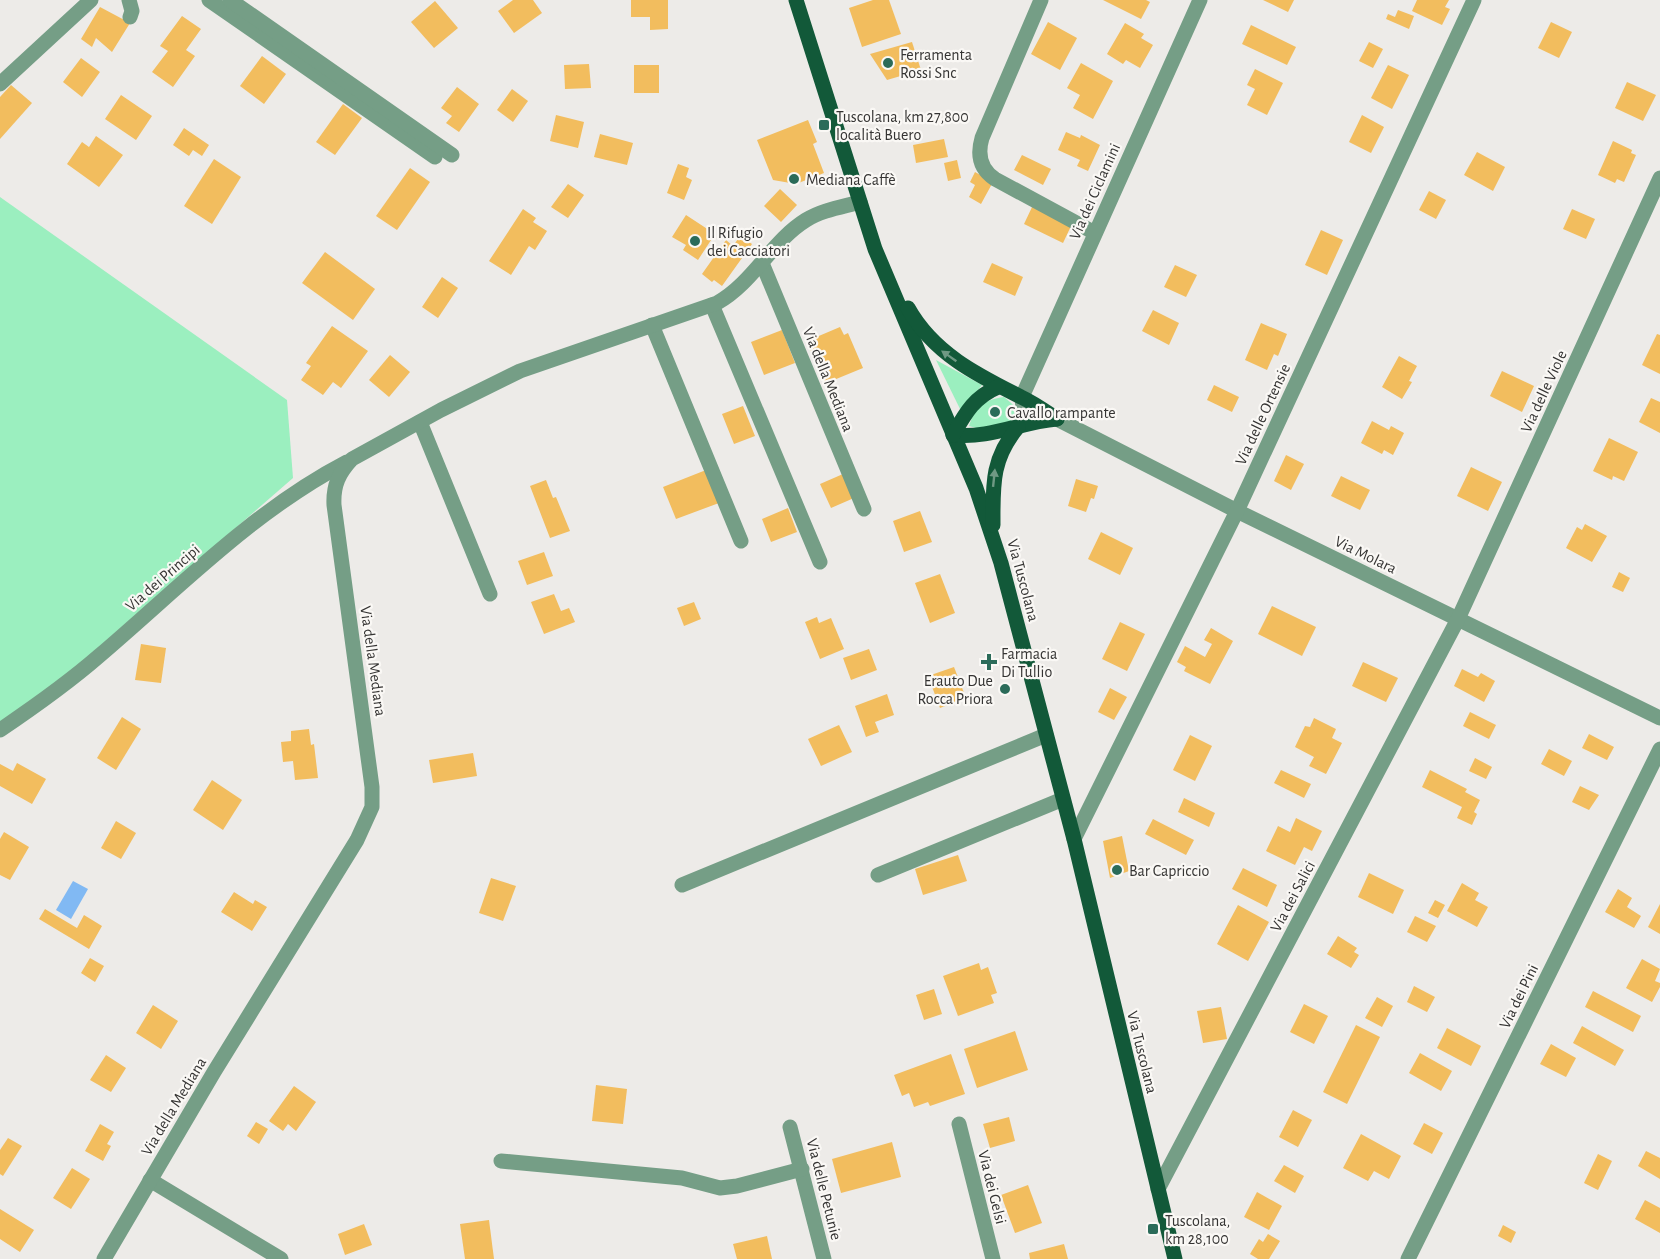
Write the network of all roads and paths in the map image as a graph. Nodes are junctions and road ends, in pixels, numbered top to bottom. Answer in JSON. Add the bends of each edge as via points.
{"nodes":[{"id":1,"x":91,"y":0,"type":"edge"},
{"id":2,"x":129,"y":0,"type":"edge"},
{"id":3,"x":209,"y":0,"type":"edge"},
{"id":4,"x":230,"y":0,"type":"edge"},
{"id":5,"x":796,"y":0,"type":"edge"},
{"id":6,"x":1041,"y":0,"type":"edge"},
{"id":7,"x":1200,"y":0,"type":"edge"},
{"id":8,"x":1474,"y":0,"type":"edge"},
{"id":9,"x":130,"y":17,"type":"dead end"},
{"id":10,"x":0,"y":84,"type":"edge"},
{"id":11,"x":452,"y":154,"type":"dead end"},
{"id":12,"x":435,"y":157,"type":"dead end"},
{"id":13,"x":1660,"y":178,"type":"edge"},
{"id":14,"x":860,"y":202,"type":"junction"},
{"id":15,"x":1095,"y":233,"type":"junction"},
{"id":16,"x":875,"y":249,"type":"junction"},
{"id":17,"x":762,"y":263,"type":"junction"},
{"id":18,"x":712,"y":305,"type":"junction"},
{"id":19,"x":652,"y":325,"type":"junction"},
{"id":20,"x":998,"y":387,"type":"junction"},
{"id":21,"x":1022,"y":397,"type":"junction"},
{"id":22,"x":1057,"y":419,"type":"junction"},
{"id":23,"x":420,"y":422,"type":"junction"},
{"id":24,"x":1018,"y":427,"type":"junction"},
{"id":25,"x":953,"y":435,"type":"junction"},
{"id":26,"x":352,"y":459,"type":"junction"},
{"id":27,"x":864,"y":509,"type":"dead end"},
{"id":28,"x":1237,"y":511,"type":"junction"},
{"id":29,"x":993,"y":536,"type":"junction"},
{"id":30,"x":741,"y":541,"type":"dead end"},
{"id":31,"x":820,"y":562,"type":"dead end"},
{"id":32,"x":490,"y":594,"type":"dead end"},
{"id":33,"x":1458,"y":619,"type":"junction"},
{"id":34,"x":1660,"y":718,"type":"edge"},
{"id":35,"x":0,"y":730,"type":"edge"},
{"id":36,"x":1046,"y":735,"type":"junction"},
{"id":37,"x":1660,"y":749,"type":"edge"},
{"id":38,"x":1063,"y":799,"type":"junction"},
{"id":39,"x":1074,"y":839,"type":"junction"},
{"id":40,"x":878,"y":875,"type":"dead end"},
{"id":41,"x":682,"y":885,"type":"dead end"},
{"id":42,"x":959,"y":1124,"type":"dead end"},
{"id":43,"x":790,"y":1127,"type":"dead end"},
{"id":44,"x":501,"y":1161,"type":"dead end"},
{"id":45,"x":802,"y":1169,"type":"junction"},
{"id":46,"x":150,"y":1180,"type":"junction"},
{"id":47,"x":1158,"y":1189,"type":"junction"},
{"id":48,"x":104,"y":1259,"type":"edge"},
{"id":49,"x":281,"y":1259,"type":"edge"},
{"id":50,"x":824,"y":1259,"type":"edge"},
{"id":51,"x":993,"y":1259,"type":"edge"},
{"id":52,"x":1175,"y":1259,"type":"edge"},
{"id":53,"x":1408,"y":1259,"type":"edge"}],
"edges":[{"from":1,"to":10,"type":"street"},
{"from":2,"to":9,"type":"street"},
{"from":3,"to":12,"type":"street"},
{"from":4,"to":11,"type":"street"},
{"from":5,"to":14,"type":"main road","name":"Via Tuscolana"},
{"from":6,"to":15,"type":"street","via":[[982,138],[980,159],[995,179]]},
{"from":7,"to":15,"type":"street","name":"Via dei Ciclamini"},
{"from":8,"to":28,"type":"street","name":"Via delle Ortensie"},
{"from":13,"to":33,"type":"street","name":"Via delle Viole"},
{"from":14,"to":16,"type":"main road","name":"Via Tuscolana"},
{"from":14,"to":17,"type":"street","name":"Via della Mediana","via":[[806,220]]},
{"from":15,"to":21,"type":"street","name":"Via dei Ciclamini"},
{"from":20,"to":16,"type":"main road","one_way":true,"via":[[931,342]]},
{"from":16,"to":25,"type":"main road","name":"Via Tuscolana"},
{"from":17,"to":18,"type":"street","name":"Via della Mediana","via":[[730,296]]},
{"from":17,"to":27,"type":"street","name":"Via della Mediana"},
{"from":18,"to":19,"type":"street","name":"Via della Mediana"},
{"from":18,"to":31,"type":"street"},
{"from":19,"to":23,"type":"street","name":"Via della Mediana","via":[[520,371]]},
{"from":19,"to":30,"type":"street"},
{"from":20,"to":21,"type":"main road"},
{"from":20,"to":25,"type":"main road","via":[[975,401]]},
{"from":21,"to":22,"type":"main road"},
{"from":21,"to":24,"type":"street","name":"Via dei Ciclamini"},
{"from":22,"to":24,"type":"main road"},
{"from":22,"to":28,"type":"street","name":"Via Molara"},
{"from":23,"to":26,"type":"street","name":"Via della Mediana"},
{"from":23,"to":32,"type":"street"},
{"from":24,"to":25,"type":"main road","via":[[986,435]]},
{"from":29,"to":24,"type":"main road","one_way":true,"via":[[995,470],[1004,446]]},
{"from":25,"to":29,"type":"main road","name":"Via Tuscolana"},
{"from":26,"to":35,"type":"street","name":"Via dei Principi","via":[[307,484],[263,516],[92,663]]},
{"from":26,"to":46,"type":"street","name":"Via della Mediana","via":[[337,480],[334,505],[372,807],[357,840]]},
{"from":28,"to":33,"type":"street","name":"Via Molara"},
{"from":28,"to":39,"type":"street","name":"Via delle Ortensie"},
{"from":29,"to":36,"type":"main road","name":"Via Tuscolana"},
{"from":33,"to":34,"type":"street","name":"Via Molara"},
{"from":33,"to":47,"type":"street","name":"Via dei Salici"},
{"from":36,"to":38,"type":"main road","name":"Via Tuscolana"},
{"from":36,"to":41,"type":"street"},
{"from":37,"to":53,"type":"street","name":"Via dei Pini"},
{"from":38,"to":39,"type":"main road","name":"Via Tuscolana"},
{"from":38,"to":40,"type":"street"},
{"from":39,"to":47,"type":"main road","name":"Via Tuscolana"},
{"from":42,"to":51,"type":"street","name":"Via dei Gelsi"},
{"from":43,"to":45,"type":"street","name":"Via delle Petunie"},
{"from":44,"to":45,"type":"street","via":[[682,1178],[720,1188]]},
{"from":45,"to":50,"type":"street","name":"Via delle Petunie"},
{"from":46,"to":48,"type":"street","name":"Via della Mediana"},
{"from":46,"to":49,"type":"street"},
{"from":47,"to":52,"type":"main road","name":"Via Tuscolana"}]}
